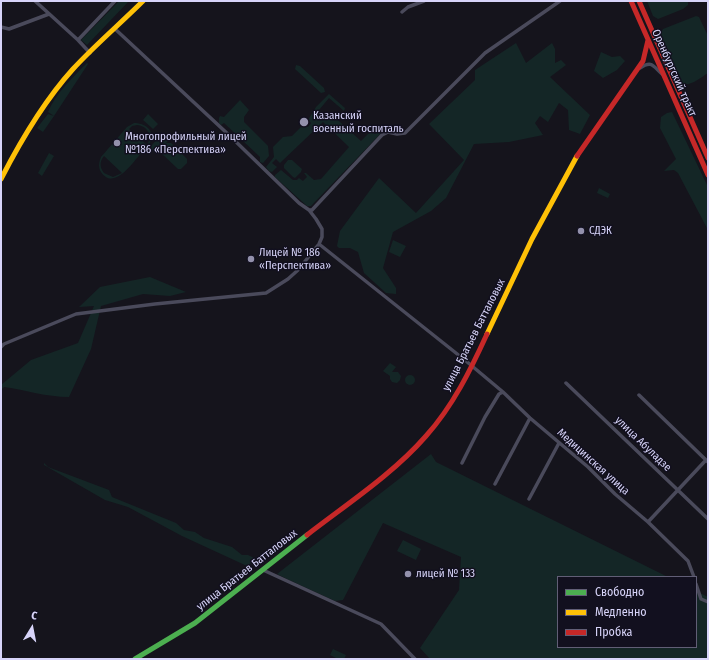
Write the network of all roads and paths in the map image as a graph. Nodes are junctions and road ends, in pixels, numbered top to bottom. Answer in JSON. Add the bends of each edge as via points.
{"nodes":[{"id":1,"x":35,"y":1,"type":"edge"},
{"id":2,"x":115,"y":1,"type":"edge"},
{"id":3,"x":142,"y":1,"type":"edge"},
{"id":4,"x":424,"y":1,"type":"edge"},
{"id":5,"x":560,"y":1,"type":"edge"},
{"id":6,"x":631,"y":1,"type":"edge"},
{"id":7,"x":639,"y":1,"type":"edge"},
{"id":8,"x":402,"y":12,"type":"dead end"},
{"id":9,"x":49,"y":14,"type":"junction"},
{"id":10,"x":1,"y":27,"type":"edge"},
{"id":11,"x":114,"y":28,"type":"junction"},
{"id":12,"x":648,"y":39,"type":"junction"},
{"id":13,"x":78,"y":40,"type":"junction"},
{"id":14,"x":90,"y":53,"type":"junction"},
{"id":15,"x":637,"y":70,"type":"junction"},
{"id":16,"x":666,"y":78,"type":"junction"},
{"id":17,"x":708,"y":158,"type":"edge"},
{"id":18,"x":708,"y":175,"type":"edge"},
{"id":19,"x":1,"y":179,"type":"edge"},
{"id":20,"x":309,"y":210,"type":"junction"},
{"id":21,"x":319,"y":244,"type":"junction"},
{"id":22,"x":1,"y":348,"type":"edge"},
{"id":23,"x":472,"y":366,"type":"junction"},
{"id":24,"x":566,"y":383,"type":"dead end"},
{"id":25,"x":503,"y":392,"type":"junction"},
{"id":26,"x":639,"y":395,"type":"dead end"},
{"id":27,"x":530,"y":418,"type":"junction"},
{"id":28,"x":559,"y":443,"type":"junction"},
{"id":29,"x":707,"y":461,"type":"edge"},
{"id":30,"x":462,"y":463,"type":"dead end"},
{"id":31,"x":495,"y":484,"type":"dead end"},
{"id":32,"x":678,"y":490,"type":"junction"},
{"id":33,"x":529,"y":498,"type":"dead end"},
{"id":34,"x":708,"y":519,"type":"edge"},
{"id":35,"x":648,"y":522,"type":"junction"},
{"id":36,"x":263,"y":570,"type":"junction"},
{"id":37,"x":694,"y":576,"type":"edge"},
{"id":38,"x":697,"y":587,"type":"edge"},
{"id":39,"x":708,"y":602,"type":"edge"},
{"id":40,"x":135,"y":659,"type":"edge"},
{"id":41,"x":415,"y":659,"type":"edge"}],
"edges":[{"from":1,"to":9,"type":"street"},
{"from":2,"to":13,"type":"street"},
{"from":3,"to":11,"type":"street"},
{"from":4,"to":8,"type":"street"},
{"from":5,"to":20,"type":"street","via":[[485,53],[405,133],[388,132],[382,135],[312,210]]},
{"from":6,"to":12,"type":"street","name":"Оренбургский тракт"},
{"from":7,"to":17,"type":"street","name":"Оренбургский тракт"},
{"from":9,"to":10,"type":"street","via":[[9,29]]},
{"from":9,"to":13,"type":"street"},
{"from":11,"to":14,"type":"street"},
{"from":11,"to":20,"type":"street"},
{"from":12,"to":15,"type":"street","name":"улица Братьев Батталовых","via":[[646,53]]},
{"from":12,"to":16,"type":"street","name":"Оренбургский тракт"},
{"from":13,"to":14,"type":"street"},
{"from":14,"to":19,"type":"street","via":[[55,90],[17,148]]},
{"from":15,"to":16,"type":"street","via":[[645,64],[650,64]]},
{"from":15,"to":23,"type":"street","name":"улица Братьев Батталовых","via":[[592,133],[564,179],[532,239]]},
{"from":16,"to":18,"type":"street","name":"Оренбургский тракт"},
{"from":20,"to":21,"type":"street","via":[[322,229]]},
{"from":21,"to":22,"type":"street","via":[[298,270],[266,294],[76,314],[4,344]]},
{"from":21,"to":23,"type":"street","name":"Медицинская улица"},
{"from":23,"to":25,"type":"street","name":"Медицинская улица"},
{"from":23,"to":36,"type":"street","name":"улица Братьев Батталовых","via":[[447,408],[427,435],[401,462]]},
{"from":24,"to":32,"type":"street","name":"улица Абуладзе"},
{"from":25,"to":27,"type":"street","name":"Медицинская улица"},
{"from":25,"to":30,"type":"street","via":[[485,418]]},
{"from":26,"to":29,"type":"street"},
{"from":27,"to":28,"type":"street","name":"Медицинская улица"},
{"from":27,"to":31,"type":"street"},
{"from":28,"to":33,"type":"street"},
{"from":28,"to":35,"type":"street","name":"Медицинская улица"},
{"from":29,"to":32,"type":"street"},
{"from":32,"to":34,"type":"street","name":"улица Абуладзе"},
{"from":32,"to":35,"type":"street"},
{"from":35,"to":37,"type":"street","name":"Медицинская улица","via":[[688,561]]},
{"from":36,"to":40,"type":"street","name":"улица Братьев Батталовых","via":[[195,623]]},
{"from":36,"to":41,"type":"street","via":[[381,624]]},
{"from":38,"to":39,"type":"street","via":[[701,599]]}]}
